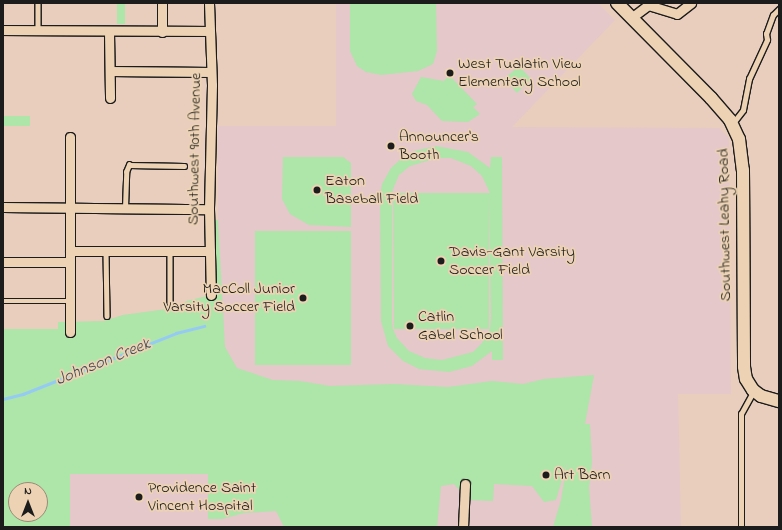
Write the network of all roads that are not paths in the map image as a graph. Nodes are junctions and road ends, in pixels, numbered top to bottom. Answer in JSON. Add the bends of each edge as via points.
{"nodes":[{"id":1,"x":38,"y":3,"type":"edge"},
{"id":2,"x":162,"y":3,"type":"edge"},
{"id":3,"x":209,"y":3,"type":"edge"},
{"id":4,"x":617,"y":3,"type":"edge"},
{"id":5,"x":691,"y":3,"type":"edge"},
{"id":6,"x":779,"y":9,"type":"edge"},
{"id":7,"x":631,"y":18,"type":"junction"},
{"id":8,"x":3,"y":30,"type":"edge"},
{"id":9,"x":38,"y":31,"type":"junction"},
{"id":10,"x":209,"y":31,"type":"junction"},
{"id":11,"x":110,"y":32,"type":"junction"},
{"id":12,"x":162,"y":32,"type":"junction"},
{"id":13,"x":110,"y":71,"type":"junction"},
{"id":14,"x":211,"y":72,"type":"junction"},
{"id":15,"x":110,"y":98,"type":"dead end"},
{"id":16,"x":732,"y":124,"type":"junction"},
{"id":17,"x":70,"y":137,"type":"dead end"},
{"id":18,"x":184,"y":166,"type":"dead end"},
{"id":19,"x":3,"y":207,"type":"edge"},
{"id":20,"x":70,"y":208,"type":"junction"},
{"id":21,"x":125,"y":208,"type":"junction"},
{"id":22,"x":209,"y":209,"type":"junction"},
{"id":23,"x":70,"y":251,"type":"junction"},
{"id":24,"x":106,"y":251,"type":"junction"},
{"id":25,"x":170,"y":251,"type":"junction"},
{"id":26,"x":210,"y":251,"type":"junction"},
{"id":27,"x":3,"y":262,"type":"edge"},
{"id":28,"x":70,"y":262,"type":"junction"},
{"id":29,"x":210,"y":295,"type":"dead end"},
{"id":30,"x":3,"y":301,"type":"edge"},
{"id":31,"x":70,"y":301,"type":"junction"},
{"id":32,"x":170,"y":303,"type":"dead end"},
{"id":33,"x":107,"y":316,"type":"dead end"},
{"id":34,"x":70,"y":332,"type":"dead end"},
{"id":35,"x":754,"y":391,"type":"junction"},
{"id":36,"x":779,"y":401,"type":"edge"},
{"id":37,"x":465,"y":484,"type":"dead end"},
{"id":38,"x":463,"y":527,"type":"edge"},
{"id":39,"x":741,"y":527,"type":"edge"}],
"edges":[{"from":1,"to":9,"type":"lane"},
{"from":2,"to":12,"type":"street"},
{"from":3,"to":10,"type":"street","name":"Southwest 90th Avenue"},
{"from":4,"to":7,"type":"street","name":"Southwest Leahy Road"},
{"from":5,"to":7,"type":"street","via":[[681,13],[673,15],[652,4]]},
{"from":6,"to":16,"type":"lane","via":[[773,15],[766,34],[767,40],[749,80],[743,110]]},
{"from":7,"to":16,"type":"street","name":"Southwest Leahy Road","via":[[711,98]]},
{"from":8,"to":9,"type":"street"},
{"from":9,"to":11,"type":"street"},
{"from":10,"to":12,"type":"street"},
{"from":10,"to":14,"type":"street","name":"Southwest 90th Avenue"},
{"from":11,"to":12,"type":"street"},
{"from":11,"to":13,"type":"street"},
{"from":13,"to":14,"type":"street"},
{"from":13,"to":15,"type":"street"},
{"from":14,"to":22,"type":"street","name":"Southwest 90th Avenue"},
{"from":16,"to":35,"type":"street","name":"Southwest Leahy Road","via":[[739,139],[743,158],[743,352],[746,379]]},
{"from":17,"to":20,"type":"street"},
{"from":18,"to":21,"type":"lane","via":[[129,165],[126,172]]},
{"from":19,"to":20,"type":"street"},
{"from":20,"to":21,"type":"street"},
{"from":20,"to":23,"type":"street"},
{"from":21,"to":22,"type":"street"},
{"from":22,"to":26,"type":"street","name":"Southwest 90th Avenue"},
{"from":23,"to":24,"type":"street"},
{"from":23,"to":28,"type":"street"},
{"from":24,"to":25,"type":"street"},
{"from":24,"to":33,"type":"lane"},
{"from":25,"to":26,"type":"street"},
{"from":25,"to":32,"type":"lane"},
{"from":26,"to":29,"type":"street","name":"Southwest 90th Avenue"},
{"from":27,"to":28,"type":"street"},
{"from":28,"to":31,"type":"street"},
{"from":30,"to":31,"type":"lane"},
{"from":31,"to":34,"type":"street"},
{"from":35,"to":36,"type":"street","via":[[761,396]]},
{"from":35,"to":39,"type":"lane","via":[[741,414]]},
{"from":37,"to":38,"type":"street"}]}
